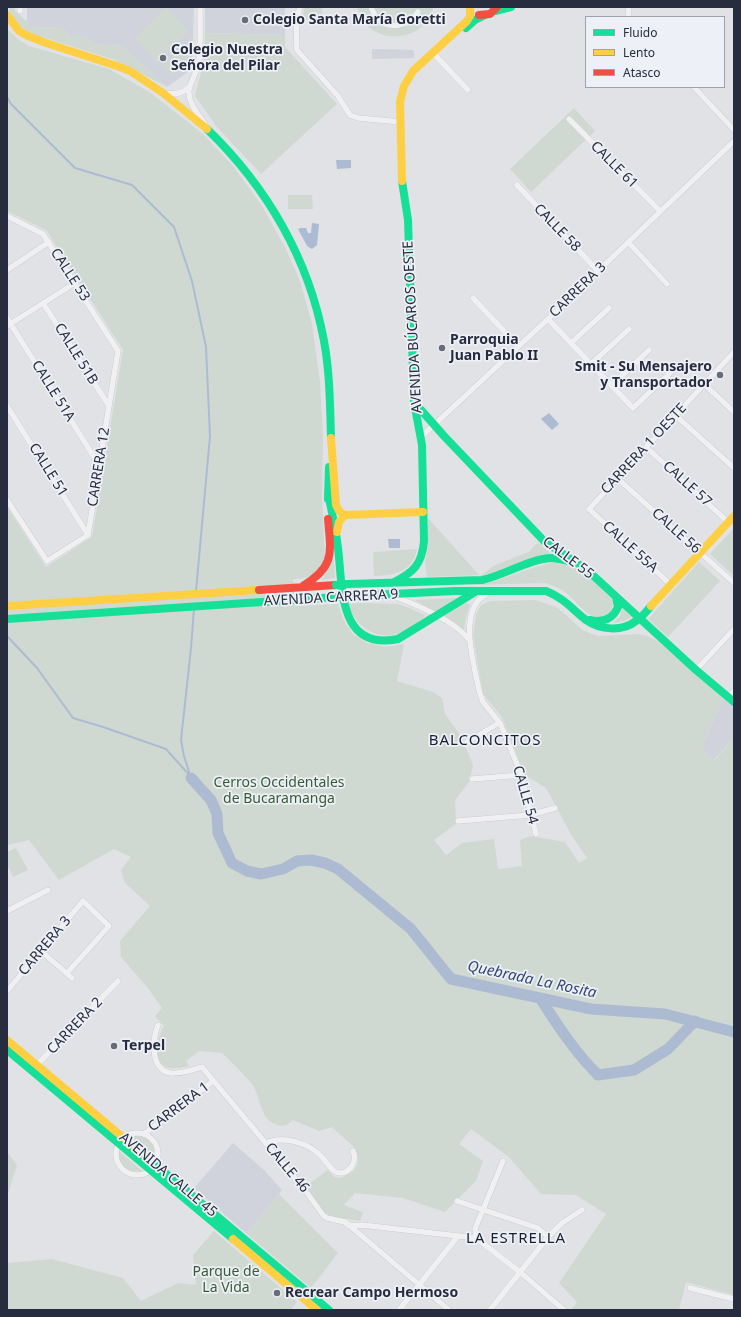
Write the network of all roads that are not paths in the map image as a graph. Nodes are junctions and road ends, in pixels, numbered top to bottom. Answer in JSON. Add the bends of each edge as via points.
{"nodes":[{"id":1,"x":200,"y":7,"type":"edge"},
{"id":2,"x":300,"y":7,"type":"edge"},
{"id":3,"x":371,"y":7,"type":"edge"},
{"id":4,"x":470,"y":7,"type":"edge"},
{"id":5,"x":510,"y":7,"type":"edge"},
{"id":6,"x":496,"y":9,"type":"edge"},
{"id":7,"x":418,"y":12,"type":"dead end"},
{"id":8,"x":7,"y":15,"type":"edge"},
{"id":9,"x":485,"y":15,"type":"junction"},
{"id":10,"x":436,"y":56,"type":"junction"},
{"id":11,"x":406,"y":82,"type":"junction"},
{"id":12,"x":189,"y":87,"type":"junction"},
{"id":13,"x":695,"y":88,"type":"edge"},
{"id":14,"x":468,"y":90,"type":"dead end"},
{"id":15,"x":163,"y":92,"type":"junction"},
{"id":16,"x":569,"y":119,"type":"dead end"},
{"id":17,"x":401,"y":122,"type":"junction"},
{"id":18,"x":734,"y":130,"type":"edge"},
{"id":19,"x":211,"y":132,"type":"junction"},
{"id":20,"x":734,"y":141,"type":"edge"},
{"id":21,"x":517,"y":185,"type":"dead end"},
{"id":22,"x":660,"y":211,"type":"junction"},
{"id":23,"x":7,"y":216,"type":"edge"},
{"id":24,"x":49,"y":242,"type":"junction"},
{"id":25,"x":628,"y":242,"type":"junction"},
{"id":26,"x":7,"y":270,"type":"edge"},
{"id":27,"x":598,"y":271,"type":"junction"},
{"id":28,"x":75,"y":283,"type":"junction"},
{"id":29,"x":668,"y":284,"type":"dead end"},
{"id":30,"x":473,"y":298,"type":"dead end"},
{"id":31,"x":44,"y":303,"type":"junction"},
{"id":32,"x":609,"y":308,"type":"dead end"},
{"id":33,"x":7,"y":318,"type":"edge"},
{"id":34,"x":548,"y":319,"type":"junction"},
{"id":35,"x":9,"y":325,"type":"edge"},
{"id":36,"x":629,"y":329,"type":"dead end"},
{"id":37,"x":571,"y":343,"type":"junction"},
{"id":38,"x":518,"y":346,"type":"junction"},
{"id":39,"x":649,"y":350,"type":"dead end"},
{"id":40,"x":118,"y":351,"type":"joint"},
{"id":41,"x":733,"y":354,"type":"edge"},
{"id":42,"x":591,"y":364,"type":"junction"},
{"id":43,"x":671,"y":372,"type":"dead end"},
{"id":44,"x":704,"y":384,"type":"junction"},
{"id":45,"x":612,"y":385,"type":"junction"},
{"id":46,"x":414,"y":402,"type":"junction"},
{"id":47,"x":7,"y":406,"type":"edge"},
{"id":48,"x":109,"y":406,"type":"junction"},
{"id":49,"x":734,"y":412,"type":"edge"},
{"id":50,"x":675,"y":415,"type":"junction"},
{"id":51,"x":434,"y":425,"type":"junction"},
{"id":52,"x":421,"y":437,"type":"junction"},
{"id":53,"x":646,"y":447,"type":"junction"},
{"id":54,"x":332,"y":451,"type":"junction"},
{"id":55,"x":99,"y":465,"type":"junction"},
{"id":56,"x":734,"y":468,"type":"edge"},
{"id":57,"x":617,"y":478,"type":"junction"},
{"id":58,"x":328,"y":494,"type":"junction"},
{"id":59,"x":7,"y":500,"type":"edge"},
{"id":60,"x":588,"y":509,"type":"joint"},
{"id":61,"x":423,"y":512,"type":"junction"},
{"id":62,"x":345,"y":515,"type":"junction"},
{"id":63,"x":731,"y":519,"type":"edge"},
{"id":64,"x":88,"y":535,"type":"junction"},
{"id":65,"x":337,"y":538,"type":"junction"},
{"id":66,"x":700,"y":553,"type":"junction"},
{"id":67,"x":578,"y":563,"type":"junction"},
{"id":68,"x":392,"y":583,"type":"junction"},
{"id":69,"x":734,"y":583,"type":"edge"},
{"id":70,"x":671,"y":584,"type":"junction"},
{"id":71,"x":298,"y":588,"type":"junction"},
{"id":72,"x":494,"y":590,"type":"junction"},
{"id":73,"x":479,"y":591,"type":"junction"},
{"id":74,"x":387,"y":594,"type":"junction"},
{"id":75,"x":616,"y":597,"type":"junction"},
{"id":76,"x":7,"y":606,"type":"edge"},
{"id":77,"x":436,"y":616,"type":"junction"},
{"id":78,"x":580,"y":616,"type":"junction"},
{"id":79,"x":7,"y":619,"type":"edge"},
{"id":80,"x":639,"y":619,"type":"junction"},
{"id":81,"x":734,"y":629,"type":"edge"},
{"id":82,"x":470,"y":641,"type":"junction"},
{"id":83,"x":696,"y":670,"type":"junction"},
{"id":84,"x":732,"y":696,"type":"edge"},
{"id":85,"x":500,"y":723,"type":"junction"},
{"id":86,"x":467,"y":742,"type":"dead end"},
{"id":87,"x":521,"y":775,"type":"junction"},
{"id":88,"x":472,"y":779,"type":"dead end"},
{"id":89,"x":555,"y":808,"type":"dead end"},
{"id":90,"x":530,"y":815,"type":"junction"},
{"id":91,"x":458,"y":821,"type":"dead end"},
{"id":92,"x":536,"y":834,"type":"dead end"},
{"id":93,"x":48,"y":890,"type":"dead end"},
{"id":94,"x":7,"y":911,"type":"edge"},
{"id":95,"x":41,"y":951,"type":"junction"},
{"id":96,"x":67,"y":973,"type":"junction"},
{"id":97,"x":72,"y":978,"type":"dead end"},
{"id":98,"x":118,"y":981,"type":"dead end"},
{"id":99,"x":7,"y":991,"type":"edge"},
{"id":100,"x":158,"y":1025,"type":"dead end"},
{"id":101,"x":7,"y":1040,"type":"edge"},
{"id":102,"x":7,"y":1050,"type":"edge"},
{"id":103,"x":34,"y":1068,"type":"junction"},
{"id":104,"x":214,"y":1081,"type":"junction"},
{"id":105,"x":144,"y":1134,"type":"junction"},
{"id":106,"x":121,"y":1140,"type":"junction"},
{"id":107,"x":266,"y":1143,"type":"junction"},
{"id":108,"x":353,"y":1151,"type":"dead end"},
{"id":109,"x":503,"y":1161,"type":"dead end"},
{"id":110,"x":153,"y":1167,"type":"junction"},
{"id":111,"x":457,"y":1201,"type":"dead end"},
{"id":112,"x":483,"y":1210,"type":"junction"},
{"id":113,"x":582,"y":1210,"type":"dead end"},
{"id":114,"x":350,"y":1226,"type":"junction"},
{"id":115,"x":458,"y":1236,"type":"junction"},
{"id":116,"x":548,"y":1237,"type":"junction"},
{"id":117,"x":476,"y":1238,"type":"junction"},
{"id":118,"x":520,"y":1272,"type":"junction"},
{"id":119,"x":420,"y":1285,"type":"junction"},
{"id":120,"x":690,"y":1288,"type":"dead end"},
{"id":121,"x":734,"y":1299,"type":"edge"},
{"id":122,"x":316,"y":1308,"type":"edge"},
{"id":123,"x":329,"y":1310,"type":"edge"},
{"id":124,"x":399,"y":1310,"type":"edge"},
{"id":125,"x":449,"y":1310,"type":"edge"},
{"id":126,"x":490,"y":1310,"type":"edge"},
{"id":127,"x":564,"y":1310,"type":"edge"}],
"edges":[{"from":1,"to":12,"type":"street","via":[[199,62]]},
{"from":2,"to":17,"type":"street","via":[[296,21],[297,50],[338,96],[348,112],[358,118]]},
{"from":3,"to":7,"type":"street","via":[[375,16],[393,25],[409,22]]},
{"from":4,"to":9,"type":"main road","via":[[476,14]]},
{"from":4,"to":11,"type":"main road","via":[[467,21],[413,71]]},
{"from":5,"to":6,"type":"main road"},
{"from":6,"to":9,"type":"main road"},
{"from":8,"to":15,"type":"main road","via":[[19,31],[28,36],[124,68]]},
{"from":9,"to":10,"type":"main road","via":[[472,22]]},
{"from":10,"to":11,"type":"main road"},
{"from":10,"to":14,"type":"street"},
{"from":11,"to":17,"type":"main road","name":"AVENIDA BÚCAROS OESTE","via":[[401,96]]},
{"from":12,"to":15,"type":"street","via":[[178,94]]},
{"from":12,"to":19,"type":"street","via":[[191,101]]},
{"from":13,"to":18,"type":"street"},
{"from":15,"to":19,"type":"main road"},
{"from":16,"to":22,"type":"street","name":"CALLE 61"},
{"from":17,"to":46,"type":"main road","name":"AVENIDA BÚCAROS OESTE","via":[[402,187],[408,220]]},
{"from":19,"to":54,"type":"main road","via":[[252,179],[269,204],[289,237],[307,277],[320,318],[324,341]]},
{"from":20,"to":22,"type":"street","name":"CARRERA 3"},
{"from":21,"to":27,"type":"street","name":"CALLE 58"},
{"from":22,"to":25,"type":"street","name":"CARRERA 3"},
{"from":23,"to":24,"type":"street","name":"CALLE 53","via":[[44,234]]},
{"from":24,"to":26,"type":"street"},
{"from":24,"to":28,"type":"street","name":"CALLE 53"},
{"from":25,"to":27,"type":"street","name":"CARRERA 3"},
{"from":25,"to":29,"type":"street"},
{"from":27,"to":34,"type":"street","name":"CARRERA 3"},
{"from":28,"to":31,"type":"street"},
{"from":28,"to":40,"type":"street","name":"CALLE 53"},
{"from":30,"to":38,"type":"street"},
{"from":31,"to":35,"type":"street"},
{"from":31,"to":48,"type":"street","name":"CALLE 51B"},
{"from":32,"to":37,"type":"street"},
{"from":33,"to":35,"type":"street","name":"CALLE 51A"},
{"from":34,"to":37,"type":"street"},
{"from":34,"to":38,"type":"street","name":"CARRERA 3"},
{"from":35,"to":55,"type":"street","name":"CALLE 51A"},
{"from":36,"to":42,"type":"street"},
{"from":37,"to":42,"type":"street"},
{"from":38,"to":51,"type":"street","name":"CARRERA 3"},
{"from":39,"to":45,"type":"street"},
{"from":40,"to":48,"type":"street","name":"CARRERA 12"},
{"from":41,"to":44,"type":"street","name":"CARRERA 1 OESTE"},
{"from":42,"to":45,"type":"street"},
{"from":43,"to":45,"type":"street","via":[[634,408]]},
{"from":44,"to":49,"type":"street"},
{"from":44,"to":50,"type":"street","name":"CARRERA 1 OESTE"},
{"from":46,"to":51,"type":"main road","name":"CALLE 55"},
{"from":46,"to":52,"type":"main road","name":"AVENIDA BÚCAROS OESTE"},
{"from":47,"to":64,"type":"street","name":"CALLE 51"},
{"from":48,"to":55,"type":"street","name":"CARRERA 12"},
{"from":50,"to":53,"type":"street","name":"CARRERA 1 OESTE"},
{"from":50,"to":56,"type":"street"},
{"from":51,"to":52,"type":"street","name":"CARRERA 3"},
{"from":51,"to":67,"type":"main road","name":"CALLE 55","via":[[545,542]]},
{"from":52,"to":61,"type":"main road","name":"AVENIDA BÚCAROS OESTE"},
{"from":53,"to":57,"type":"street","name":"CARRERA 1 OESTE"},
{"from":53,"to":63,"type":"street","name":"CALLE 57"},
{"from":54,"to":58,"type":"main road"},
{"from":54,"to":62,"type":"main road","via":[[336,505]]},
{"from":55,"to":64,"type":"street","name":"CARRERA 12"},
{"from":57,"to":60,"type":"street","name":"CARRERA 1 OESTE"},
{"from":57,"to":66,"type":"street","name":"CALLE 56"},
{"from":58,"to":65,"type":"main road"},
{"from":58,"to":71,"type":"main road","via":[[330,560],[323,572]]},
{"from":59,"to":64,"type":"street","via":[[47,561]]},
{"from":60,"to":70,"type":"street","name":"CALLE 55A"},
{"from":61,"to":62,"type":"main road"},
{"from":61,"to":68,"type":"main road","name":"AVENIDA BÚCAROS OESTE","via":[[424,547],[421,559],[414,570]]},
{"from":62,"to":65,"type":"main road","via":[[338,524]]},
{"from":63,"to":66,"type":"main road"},
{"from":65,"to":77,"type":"main road","via":[[344,606],[357,630],[376,640],[393,640],[403,637]]},
{"from":66,"to":69,"type":"street","name":"CALLE 56"},
{"from":66,"to":70,"type":"main road"},
{"from":67,"to":68,"type":"main road","name":"AVENIDA CARRERA 9","via":[[550,558],[488,579]]},
{"from":67,"to":75,"type":"main road","name":"CALLE 55"},
{"from":68,"to":71,"type":"main road","name":"AVENIDA CARRERA 9","bridge":true},
{"from":70,"to":80,"type":"main road"},
{"from":71,"to":76,"type":"main road","name":"AVENIDA CARRERA 9"},
{"from":72,"to":73,"type":"main road","name":"AVENIDA CARRERA 9"},
{"from":72,"to":78,"type":"main road","name":"AVENIDA CARRERA 9","via":[[552,592]]},
{"from":72,"to":82,"type":"street","name":"CALLE 54","via":[[473,608]]},
{"from":73,"to":74,"type":"main road","name":"AVENIDA CARRERA 9"},
{"from":73,"to":77,"type":"main road"},
{"from":74,"to":77,"type":"street","via":[[415,604]]},
{"from":74,"to":79,"type":"main road","name":"AVENIDA CARRERA 9","bridge":true},
{"from":75,"to":78,"type":"main road","via":[[618,607],[610,618],[593,621]]},
{"from":75,"to":80,"type":"main road","name":"CALLE 55"},
{"from":77,"to":82,"type":"street","via":[[459,628]]},
{"from":78,"to":80,"type":"main road","name":"AVENIDA CARRERA 9","via":[[604,629],[625,627]]},
{"from":80,"to":83,"type":"main road","name":"CALLE 55"},
{"from":81,"to":83,"type":"street"},
{"from":82,"to":85,"type":"street","name":"CALLE 54","via":[[480,694]]},
{"from":83,"to":84,"type":"main road","name":"CALLE 55"},
{"from":85,"to":86,"type":"street"},
{"from":85,"to":87,"type":"street","name":"CALLE 54"},
{"from":87,"to":88,"type":"street"},
{"from":87,"to":90,"type":"street","name":"CALLE 54"},
{"from":89,"to":90,"type":"street"},
{"from":90,"to":91,"type":"street"},
{"from":90,"to":92,"type":"street","name":"CALLE 54"},
{"from":93,"to":94,"type":"street"},
{"from":95,"to":96,"type":"street"},
{"from":95,"to":96,"type":"street","name":"CARRERA 3","via":[[83,902],[110,926]]},
{"from":95,"to":99,"type":"street","name":"CARRERA 3"},
{"from":96,"to":97,"type":"street"},
{"from":98,"to":103,"type":"street","name":"CARRERA 2"},
{"from":100,"to":104,"type":"street","name":"CALLE 46","via":[[154,1046],[155,1059],[161,1068],[178,1073],[202,1067]]},
{"from":101,"to":103,"type":"main road","name":"AVENIDA CALLE 45"},
{"from":102,"to":103,"type":"main road","name":"AVENIDA CALLE 45"},
{"from":103,"to":106,"type":"main road","name":"AVENIDA CALLE 45"},
{"from":104,"to":105,"type":"street","name":"CARRERA 1"},
{"from":104,"to":107,"type":"street","name":"CALLE 46"},
{"from":105,"to":106,"type":"street","via":[[133,1133]]},
{"from":105,"to":110,"type":"street","via":[[156,1144],[158,1155]]},
{"from":106,"to":110,"type":"main road","name":"AVENIDA CALLE 45"},
{"from":106,"to":110,"type":"street","via":[[116,1158],[125,1171],[135,1175]]},
{"from":107,"to":108,"type":"street","via":[[272,1140],[285,1140],[308,1147],[318,1153],[338,1173],[344,1173],[352,1167],[355,1160]]},
{"from":107,"to":114,"type":"street","name":"CALLE 46","via":[[306,1190],[323,1215]]},
{"from":109,"to":112,"type":"street"},
{"from":110,"to":122,"type":"main road","name":"AVENIDA CALLE 45"},
{"from":111,"to":112,"type":"street"},
{"from":112,"to":116,"type":"street","via":[[538,1228]]},
{"from":112,"to":117,"type":"street","via":[[475,1229]]},
{"from":113,"to":116,"type":"street","via":[[562,1223]]},
{"from":114,"to":115,"type":"street","via":[[362,1225]]},
{"from":114,"to":119,"type":"street","name":"CALLE 46"},
{"from":115,"to":117,"type":"street"},
{"from":115,"to":119,"type":"street"},
{"from":116,"to":118,"type":"street"},
{"from":117,"to":118,"type":"street"},
{"from":118,"to":126,"type":"street"},
{"from":118,"to":127,"type":"street"},
{"from":119,"to":124,"type":"street"},
{"from":119,"to":125,"type":"street","name":"CALLE 46"},
{"from":120,"to":121,"type":"street"},
{"from":122,"to":123,"type":"main road","name":"AVENIDA CALLE 45"}]}
